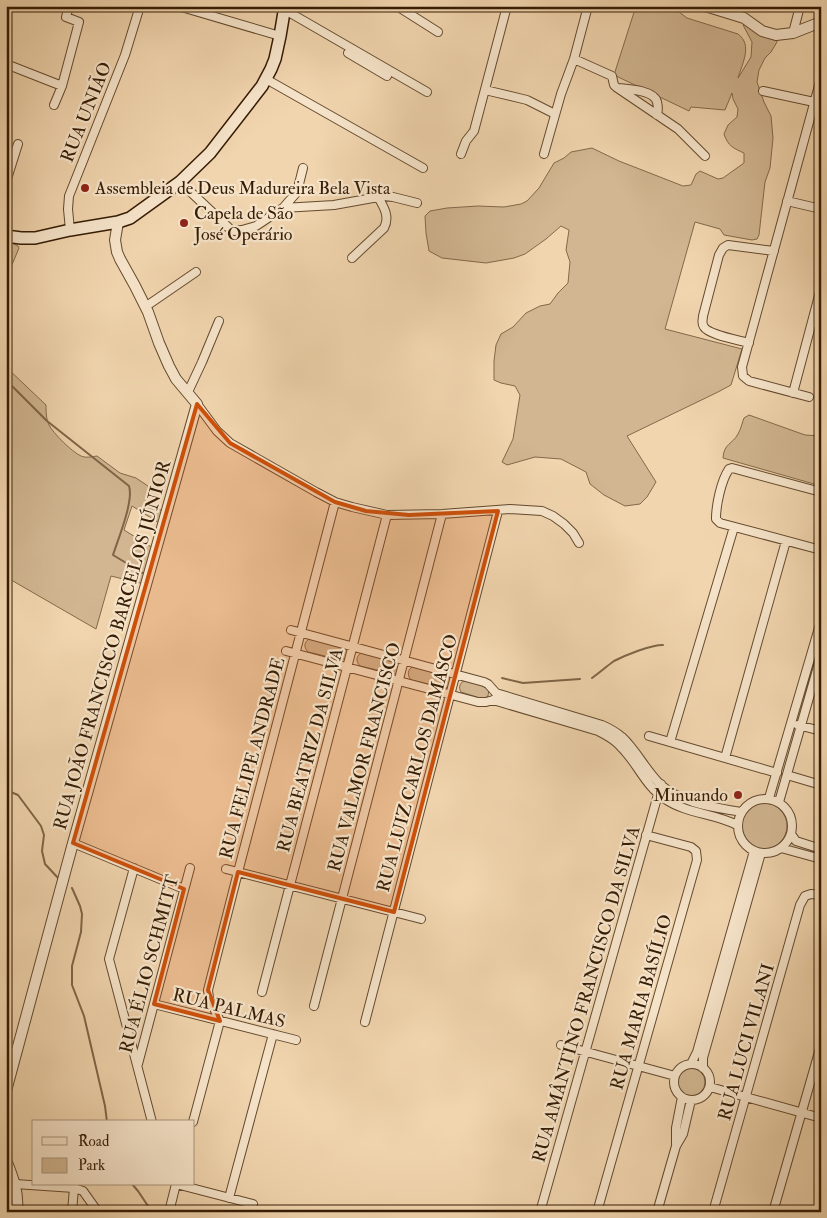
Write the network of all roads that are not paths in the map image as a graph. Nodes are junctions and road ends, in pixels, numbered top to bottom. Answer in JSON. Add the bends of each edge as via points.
{"nodes":[{"id":1,"x":69,"y":6,"type":"edge"},
{"id":2,"x":140,"y":6,"type":"edge"},
{"id":3,"x":178,"y":6,"type":"edge"},
{"id":4,"x":398,"y":6,"type":"edge"},
{"id":5,"x":507,"y":6,"type":"edge"},
{"id":6,"x":588,"y":6,"type":"edge"},
{"id":7,"x":705,"y":6,"type":"edge"},
{"id":8,"x":800,"y":6,"type":"edge"},
{"id":9,"x":285,"y":11,"type":"edge"},
{"id":10,"x":821,"y":22,"type":"edge"},
{"id":11,"x":438,"y":32,"type":"dead end"},
{"id":12,"x":793,"y":32,"type":"junction"},
{"id":13,"x":280,"y":36,"type":"junction"},
{"id":14,"x":574,"y":59,"type":"junction"},
{"id":15,"x":6,"y":64,"type":"edge"},
{"id":16,"x":387,"y":76,"type":"dead end"},
{"id":17,"x":266,"y":78,"type":"junction"},
{"id":18,"x":821,"y":78,"type":"edge"},
{"id":19,"x":62,"y":86,"type":"junction"},
{"id":20,"x":616,"y":88,"type":"junction"},
{"id":21,"x":485,"y":90,"type":"junction"},
{"id":22,"x":763,"y":91,"type":"dead end"},
{"id":23,"x":427,"y":92,"type":"dead end"},
{"id":24,"x":814,"y":102,"type":"junction"},
{"id":25,"x":54,"y":105,"type":"dead end"},
{"id":26,"x":555,"y":114,"type":"junction"},
{"id":27,"x":657,"y":114,"type":"junction"},
{"id":28,"x":18,"y":144,"type":"dead end"},
{"id":29,"x":461,"y":154,"type":"dead end"},
{"id":30,"x":544,"y":154,"type":"dead end"},
{"id":31,"x":705,"y":156,"type":"dead end"},
{"id":32,"x":303,"y":168,"type":"dead end"},
{"id":33,"x":423,"y":168,"type":"dead end"},
{"id":34,"x":6,"y":182,"type":"edge"},
{"id":35,"x":180,"y":182,"type":"junction"},
{"id":36,"x":378,"y":197,"type":"junction"},
{"id":37,"x":787,"y":201,"type":"junction"},
{"id":38,"x":417,"y":203,"type":"dead end"},
{"id":39,"x":283,"y":208,"type":"junction"},
{"id":40,"x":821,"y":209,"type":"edge"},
{"id":41,"x":118,"y":222,"type":"junction"},
{"id":42,"x":70,"y":230,"type":"junction"},
{"id":43,"x":6,"y":236,"type":"edge"},
{"id":44,"x":774,"y":251,"type":"junction"},
{"id":45,"x":352,"y":258,"type":"dead end"},
{"id":46,"x":196,"y":272,"type":"dead end"},
{"id":47,"x":821,"y":288,"type":"edge"},
{"id":48,"x":145,"y":308,"type":"junction"},
{"id":49,"x":219,"y":321,"type":"dead end"},
{"id":50,"x":749,"y":343,"type":"junction"},
{"id":51,"x":188,"y":392,"type":"junction"},
{"id":52,"x":793,"y":393,"type":"junction"},
{"id":53,"x":809,"y":397,"type":"dead end"},
{"id":54,"x":197,"y":404,"type":"junction"},
{"id":55,"x":821,"y":492,"type":"edge"},
{"id":56,"x":336,"y":502,"type":"junction"},
{"id":57,"x":498,"y":511,"type":"junction"},
{"id":58,"x":442,"y":514,"type":"junction"},
{"id":59,"x":387,"y":515,"type":"junction"},
{"id":60,"x":734,"y":527,"type":"junction"},
{"id":61,"x":786,"y":541,"type":"junction"},
{"id":62,"x":578,"y":544,"type":"dead end"},
{"id":63,"x":821,"y":550,"type":"edge"},
{"id":64,"x":821,"y":621,"type":"edge"},
{"id":65,"x":291,"y":630,"type":"dead end"},
{"id":66,"x":301,"y":632,"type":"junction"},
{"id":67,"x":352,"y":646,"type":"junction"},
{"id":68,"x":286,"y":651,"type":"dead end"},
{"id":69,"x":296,"y":653,"type":"junction"},
{"id":70,"x":821,"y":656,"type":"edge"},
{"id":71,"x":404,"y":660,"type":"junction"},
{"id":72,"x":347,"y":667,"type":"junction"},
{"id":73,"x":456,"y":674,"type":"junction"},
{"id":74,"x":399,"y":681,"type":"junction"},
{"id":75,"x":450,"y":695,"type":"junction"},
{"id":76,"x":495,"y":696,"type":"junction"},
{"id":77,"x":792,"y":723,"type":"junction"},
{"id":78,"x":802,"y":726,"type":"junction"},
{"id":79,"x":821,"y":731,"type":"edge"},
{"id":80,"x":649,"y":736,"type":"dead end"},
{"id":81,"x":670,"y":742,"type":"junction"},
{"id":82,"x":725,"y":758,"type":"junction"},
{"id":83,"x":777,"y":773,"type":"junction"},
{"id":84,"x":787,"y":774,"type":"junction"},
{"id":85,"x":661,"y":784,"type":"junction"},
{"id":86,"x":821,"y":785,"type":"edge"},
{"id":87,"x":658,"y":794,"type":"junction"},
{"id":88,"x":769,"y":798,"type":"junction"},
{"id":89,"x":779,"y":802,"type":"junction"},
{"id":90,"x":741,"y":812,"type":"junction"},
{"id":91,"x":737,"y":825,"type":"junction"},
{"id":92,"x":791,"y":834,"type":"junction"},
{"id":93,"x":646,"y":835,"type":"junction"},
{"id":94,"x":73,"y":843,"type":"junction"},
{"id":95,"x":781,"y":848,"type":"junction"},
{"id":96,"x":821,"y":849,"type":"edge"},
{"id":97,"x":757,"y":852,"type":"junction"},
{"id":98,"x":821,"y":860,"type":"edge"},
{"id":99,"x":134,"y":868,"type":"junction"},
{"id":100,"x":190,"y":868,"type":"dead end"},
{"id":101,"x":226,"y":869,"type":"dead end"},
{"id":102,"x":238,"y":872,"type":"junction"},
{"id":103,"x":290,"y":885,"type":"junction"},
{"id":104,"x":184,"y":889,"type":"junction"},
{"id":105,"x":821,"y":895,"type":"edge"},
{"id":106,"x":342,"y":898,"type":"junction"},
{"id":107,"x":394,"y":912,"type":"junction"},
{"id":108,"x":421,"y":919,"type":"dead end"},
{"id":109,"x":262,"y":992,"type":"dead end"},
{"id":110,"x":154,"y":1004,"type":"junction"},
{"id":111,"x":314,"y":1006,"type":"dead end"},
{"id":112,"x":220,"y":1021,"type":"junction"},
{"id":113,"x":365,"y":1022,"type":"dead end"},
{"id":114,"x":128,"y":1032,"type":"junction"},
{"id":115,"x":273,"y":1034,"type":"junction"},
{"id":116,"x":145,"y":1037,"type":"junction"},
{"id":117,"x":296,"y":1040,"type":"dead end"},
{"id":118,"x":561,"y":1045,"type":"dead end"},
{"id":119,"x":821,"y":1045,"type":"edge"},
{"id":120,"x":585,"y":1051,"type":"junction"},
{"id":121,"x":691,"y":1064,"type":"junction"},
{"id":122,"x":638,"y":1066,"type":"junction"},
{"id":123,"x":137,"y":1067,"type":"junction"},
{"id":124,"x":703,"y":1068,"type":"junction"},
{"id":125,"x":675,"y":1076,"type":"junction"},
{"id":126,"x":710,"y":1087,"type":"junction"},
{"id":127,"x":6,"y":1091,"type":"edge"},
{"id":128,"x":682,"y":1097,"type":"junction"},
{"id":129,"x":746,"y":1097,"type":"junction"},
{"id":130,"x":692,"y":1100,"type":"junction"},
{"id":131,"x":801,"y":1113,"type":"junction"},
{"id":132,"x":821,"y":1118,"type":"edge"},
{"id":133,"x":151,"y":1120,"type":"edge"},
{"id":134,"x":194,"y":1120,"type":"edge"},
{"id":135,"x":676,"y":1146,"type":"junction"},
{"id":136,"x":6,"y":1160,"type":"edge"},
{"id":137,"x":14,"y":1184,"type":"junction"},
{"id":138,"x":32,"y":1185,"type":"edge"},
{"id":139,"x":44,"y":1186,"type":"edge"},
{"id":140,"x":176,"y":1186,"type":"edge"},
{"id":141,"x":184,"y":1186,"type":"edge"},
{"id":142,"x":74,"y":1188,"type":"junction"},
{"id":143,"x":229,"y":1198,"type":"junction"},
{"id":144,"x":253,"y":1204,"type":"dead end"},
{"id":145,"x":17,"y":1212,"type":"edge"},
{"id":146,"x":72,"y":1212,"type":"edge"},
{"id":147,"x":98,"y":1212,"type":"edge"},
{"id":148,"x":169,"y":1212,"type":"edge"},
{"id":149,"x":540,"y":1212,"type":"edge"},
{"id":150,"x":597,"y":1212,"type":"edge"},
{"id":151,"x":656,"y":1212,"type":"edge"},
{"id":152,"x":714,"y":1212,"type":"edge"},
{"id":153,"x":773,"y":1212,"type":"edge"}],
"edges":[{"from":1,"to":19,"type":"street","via":[[66,17],[79,22]]},
{"from":2,"to":42,"type":"street","name":"RUA UNIÃO","via":[[125,55],[69,196]]},
{"from":3,"to":13,"type":"street"},
{"from":4,"to":11,"type":"street"},
{"from":5,"to":21,"type":"street"},
{"from":6,"to":14,"type":"street"},
{"from":7,"to":12,"type":"street","via":[[744,18],[769,34]]},
{"from":8,"to":12,"type":"street"},
{"from":9,"to":13,"type":"main road"},
{"from":9,"to":16,"type":"street"},
{"from":9,"to":23,"type":"street"},
{"from":10,"to":12,"type":"street"},
{"from":13,"to":17,"type":"main road","via":[[275,59]]},
{"from":14,"to":20,"type":"street","via":[[612,76]]},
{"from":14,"to":26,"type":"street"},
{"from":15,"to":19,"type":"street"},
{"from":17,"to":33,"type":"street"},
{"from":17,"to":35,"type":"main road","via":[[210,153]]},
{"from":18,"to":24,"type":"street"},
{"from":19,"to":25,"type":"street"},
{"from":20,"to":27,"type":"street"},
{"from":20,"to":27,"type":"street","via":[[638,90],[654,97]]},
{"from":21,"to":26,"type":"street","via":[[527,100]]},
{"from":21,"to":29,"type":"street","via":[[474,131]]},
{"from":22,"to":24,"type":"street"},
{"from":24,"to":37,"type":"street"},
{"from":26,"to":30,"type":"street"},
{"from":27,"to":31,"type":"street","via":[[678,128]]},
{"from":28,"to":34,"type":"street"},
{"from":32,"to":39,"type":"street","via":[[297,192]]},
{"from":35,"to":39,"type":"street","via":[[234,231],[256,226]]},
{"from":35,"to":41,"type":"main road","via":[[130,218]]},
{"from":36,"to":38,"type":"street"},
{"from":36,"to":39,"type":"street","via":[[334,205]]},
{"from":36,"to":45,"type":"street","via":[[387,222]]},
{"from":37,"to":40,"type":"street"},
{"from":37,"to":44,"type":"street"},
{"from":41,"to":42,"type":"main road"},
{"from":41,"to":48,"type":"street","via":[[117,252]]},
{"from":42,"to":43,"type":"main road","via":[[35,238]]},
{"from":44,"to":50,"type":"street"},
{"from":44,"to":50,"type":"street","via":[[728,245],[719,255],[702,324],[711,333]]},
{"from":46,"to":48,"type":"street"},
{"from":47,"to":52,"type":"street"},
{"from":48,"to":51,"type":"street","via":[[168,366]]},
{"from":49,"to":51,"type":"street"},
{"from":50,"to":52,"type":"street","via":[[742,367],[743,376]]},
{"from":51,"to":54,"type":"street"},
{"from":52,"to":53,"type":"street"},
{"from":54,"to":56,"type":"street","via":[[230,443]]},
{"from":54,"to":94,"type":"street","name":"RUA JOÃO FRANCISCO BARCELOS JÚNIOR"},
{"from":55,"to":60,"type":"street","via":[[736,468],[729,469],[716,520]]},
{"from":56,"to":59,"type":"street"},
{"from":56,"to":66,"type":"street","name":"RUA FELIPE ANDRADE"},
{"from":57,"to":58,"type":"street"},
{"from":57,"to":62,"type":"street","via":[[542,510],[564,524]]},
{"from":57,"to":73,"type":"street","name":"RUA LUIZ CARLOS DAMASCO"},
{"from":58,"to":59,"type":"street"},
{"from":58,"to":71,"type":"street","name":"RUA VALMOR FRANCISCO"},
{"from":59,"to":67,"type":"street","name":"RUA BEATRIZ DA SILVA"},
{"from":60,"to":61,"type":"street"},
{"from":60,"to":81,"type":"street"},
{"from":61,"to":63,"type":"street"},
{"from":61,"to":82,"type":"street"},
{"from":64,"to":77,"type":"street"},
{"from":65,"to":66,"type":"street"},
{"from":66,"to":67,"type":"street"},
{"from":66,"to":69,"type":"street","name":"RUA FELIPE ANDRADE"},
{"from":67,"to":71,"type":"street"},
{"from":67,"to":72,"type":"street","name":"RUA BEATRIZ DA SILVA"},
{"from":68,"to":69,"type":"street"},
{"from":69,"to":72,"type":"street"},
{"from":69,"to":102,"type":"street","name":"RUA FELIPE ANDRADE"},
{"from":70,"to":78,"type":"street"},
{"from":71,"to":73,"type":"street"},
{"from":71,"to":74,"type":"street","name":"RUA VALMOR FRANCISCO"},
{"from":72,"to":74,"type":"street"},
{"from":72,"to":103,"type":"street","name":"RUA BEATRIZ DA SILVA"},
{"from":73,"to":75,"type":"street","name":"RUA LUIZ CARLOS DAMASCO"},
{"from":73,"to":76,"type":"street","via":[[488,684]]},
{"from":74,"to":75,"type":"street"},
{"from":74,"to":106,"type":"street","name":"RUA VALMOR FRANCISCO"},
{"from":75,"to":76,"type":"street","via":[[478,702],[486,702]]},
{"from":75,"to":107,"type":"street","name":"RUA LUIZ CARLOS DAMASCO"},
{"from":76,"to":85,"type":"street","via":[[613,730],[630,745]]},
{"from":76,"to":87,"type":"street","via":[[606,735],[621,746]]},
{"from":77,"to":78,"type":"street"},
{"from":77,"to":83,"type":"street"},
{"from":78,"to":79,"type":"street"},
{"from":78,"to":84,"type":"street"},
{"from":80,"to":81,"type":"street"},
{"from":81,"to":82,"type":"street"},
{"from":82,"to":83,"type":"street"},
{"from":83,"to":88,"type":"street"},
{"from":84,"to":86,"type":"street"},
{"from":84,"to":89,"type":"street"},
{"from":85,"to":87,"type":"street","name":"RUA AMÂNTINO FRANCISCO DA SILVA"},
{"from":85,"to":90,"type":"street","via":[[696,803]]},
{"from":87,"to":91,"type":"street","via":[[682,807]]},
{"from":87,"to":93,"type":"street","name":"RUA AMÂNTINO FRANCISCO DA SILVA"},
{"from":88,"to":89,"type":"street"},
{"from":88,"to":90,"type":"street","via":[[753,800]]},
{"from":89,"to":92,"type":"street","via":[[792,819]]},
{"from":90,"to":91,"type":"street"},
{"from":91,"to":97,"type":"street","via":[[740,838],[748,848]]},
{"from":92,"to":95,"type":"street"},
{"from":92,"to":96,"type":"street","via":[[796,841]]},
{"from":93,"to":120,"type":"street","name":"RUA AMÂNTINO FRANCISCO DA SILVA"},
{"from":93,"to":122,"type":"street","name":"RUA MARIA BASÍLIO","via":[[691,847],[698,855]]},
{"from":94,"to":99,"type":"street"},
{"from":94,"to":127,"type":"street","name":"RUA JOÃO FRANCISCO BARCELOS JÚNIOR"},
{"from":95,"to":97,"type":"street","via":[[768,853]]},
{"from":95,"to":98,"type":"street"},
{"from":97,"to":121,"type":"street"},
{"from":97,"to":124,"type":"street"},
{"from":99,"to":104,"type":"street"},
{"from":99,"to":114,"type":"street","via":[[109,959]]},
{"from":100,"to":104,"type":"street","name":"RUA ÉLIO SCHMITT"},
{"from":101,"to":102,"type":"street"},
{"from":102,"to":103,"type":"street"},
{"from":102,"to":112,"type":"street","name":"RUA FELIPE ANDRADE","via":[[208,990]]},
{"from":103,"to":106,"type":"street"},
{"from":103,"to":109,"type":"street","name":"RUA BEATRIZ DA SILVA"},
{"from":104,"to":110,"type":"street","name":"RUA ÉLIO SCHMITT"},
{"from":105,"to":129,"type":"street","name":"RUA LUCI VILANI","via":[[811,894],[802,900]]},
{"from":106,"to":107,"type":"street"},
{"from":106,"to":111,"type":"street","name":"RUA VALMOR FRANCISCO"},
{"from":107,"to":108,"type":"street"},
{"from":107,"to":113,"type":"street","name":"RUA LUIZ CARLOS DAMASCO"},
{"from":110,"to":112,"type":"street","name":"RUA PALMAS"},
{"from":110,"to":116,"type":"street","name":"RUA ÉLIO SCHMITT"},
{"from":112,"to":115,"type":"street","name":"RUA PALMAS"},
{"from":112,"to":134,"type":"street"},
{"from":114,"to":116,"type":"street","via":[[139,1038]]},
{"from":114,"to":123,"type":"street"},
{"from":115,"to":117,"type":"street","name":"RUA PALMAS"},
{"from":115,"to":143,"type":"street"},
{"from":116,"to":123,"type":"street","name":"RUA ÉLIO SCHMITT"},
{"from":118,"to":120,"type":"street"},
{"from":119,"to":131,"type":"street"},
{"from":120,"to":122,"type":"street"},
{"from":120,"to":149,"type":"street","name":"RUA AMÂNTINO FRANCISCO DA SILVA"},
{"from":121,"to":124,"type":"street"},
{"from":121,"to":125,"type":"street","via":[[681,1068]]},
{"from":122,"to":125,"type":"street"},
{"from":122,"to":150,"type":"street","name":"RUA MARIA BASÍLIO"},
{"from":123,"to":133,"type":"street"},
{"from":124,"to":126,"type":"street","via":[[709,1076]]},
{"from":125,"to":128,"type":"street","via":[[676,1088]]},
{"from":126,"to":129,"type":"street"},
{"from":126,"to":130,"type":"street","via":[[703,1096]]},
{"from":128,"to":130,"type":"street"},
{"from":128,"to":135,"type":"street"},
{"from":129,"to":131,"type":"street"},
{"from":129,"to":152,"type":"street","name":"RUA LUCI VILANI"},
{"from":130,"to":135,"type":"street","via":[[683,1134]]},
{"from":131,"to":132,"type":"street"},
{"from":131,"to":153,"type":"street"},
{"from":135,"to":151,"type":"street"},
{"from":136,"to":137,"type":"street"},
{"from":137,"to":138,"type":"street"},
{"from":137,"to":145,"type":"street"},
{"from":139,"to":142,"type":"street"},
{"from":140,"to":148,"type":"street"},
{"from":141,"to":143,"type":"street"},
{"from":142,"to":146,"type":"street"},
{"from":142,"to":147,"type":"street","via":[[83,1192]]},
{"from":143,"to":144,"type":"street"}]}
